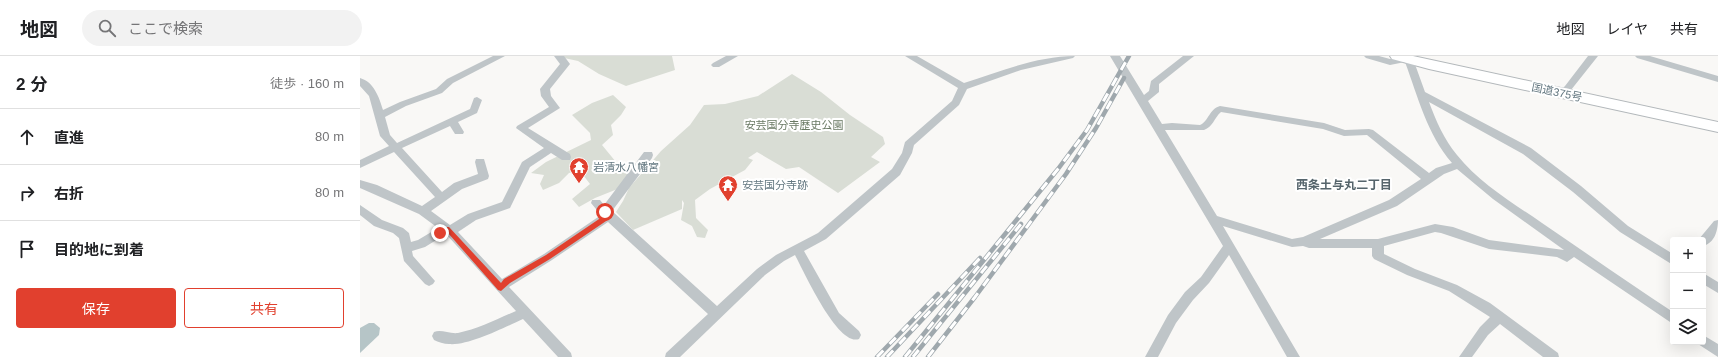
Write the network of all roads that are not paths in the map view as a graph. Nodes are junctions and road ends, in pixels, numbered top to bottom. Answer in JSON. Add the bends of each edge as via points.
{"nodes":[{"id":1,"x":500,"y":56,"type":"edge"},
{"id":2,"x":559,"y":56,"type":"edge"},
{"id":3,"x":733,"y":56,"type":"edge"},
{"id":4,"x":910,"y":56,"type":"edge"},
{"id":5,"x":1070,"y":56,"type":"edge"},
{"id":6,"x":1115,"y":56,"type":"edge"},
{"id":7,"x":1189,"y":56,"type":"edge"},
{"id":8,"x":1369,"y":56,"type":"edge"},
{"id":9,"x":1593,"y":56,"type":"edge"},
{"id":10,"x":1640,"y":56,"type":"edge"},
{"id":11,"x":1408,"y":57,"type":"edge"},
{"id":12,"x":716,"y":65,"type":"dead end"},
{"id":13,"x":1718,"y":79,"type":"edge"},
{"id":14,"x":360,"y":81,"type":"edge"},
{"id":15,"x":963,"y":87,"type":"junction"},
{"id":16,"x":1568,"y":88,"type":"junction"},
{"id":17,"x":1420,"y":93,"type":"junction"},
{"id":18,"x":477,"y":100,"type":"dead end"},
{"id":19,"x":1143,"y":100,"type":"junction"},
{"id":20,"x":379,"y":116,"type":"junction"},
{"id":21,"x":1718,"y":118,"type":"edge"},
{"id":22,"x":452,"y":121,"type":"junction"},
{"id":23,"x":1718,"y":126,"type":"edge"},
{"id":24,"x":1160,"y":128,"type":"junction"},
{"id":25,"x":458,"y":132,"type":"dead end"},
{"id":26,"x":397,"y":148,"type":"junction"},
{"id":27,"x":551,"y":148,"type":"junction"},
{"id":28,"x":648,"y":155,"type":"dead end"},
{"id":29,"x":566,"y":157,"type":"dead end"},
{"id":30,"x":480,"y":162,"type":"dead end"},
{"id":31,"x":360,"y":164,"type":"edge"},
{"id":32,"x":1460,"y":164,"type":"junction"},
{"id":33,"x":1429,"y":179,"type":"junction"},
{"id":34,"x":360,"y":184,"type":"edge"},
{"id":35,"x":441,"y":197,"type":"junction"},
{"id":36,"x":596,"y":203,"type":"dead end"},
{"id":37,"x":360,"y":210,"type":"edge"},
{"id":38,"x":423,"y":211,"type":"junction"},
{"id":39,"x":608,"y":213,"type":"junction"},
{"id":40,"x":1215,"y":221,"type":"junction"},
{"id":41,"x":1718,"y":224,"type":"edge"},
{"id":42,"x":448,"y":230,"type":"junction"},
{"id":43,"x":1706,"y":238,"type":"edge"},
{"id":44,"x":1305,"y":241,"type":"junction"},
{"id":45,"x":1378,"y":242,"type":"junction"},
{"id":46,"x":1230,"y":247,"type":"junction"},
{"id":47,"x":406,"y":248,"type":"junction"},
{"id":48,"x":797,"y":248,"type":"junction"},
{"id":49,"x":1574,"y":251,"type":"junction"},
{"id":50,"x":1670,"y":258,"type":"edge"},
{"id":51,"x":1706,"y":280,"type":"edge"},
{"id":52,"x":429,"y":282,"type":"dead end"},
{"id":53,"x":501,"y":288,"type":"junction"},
{"id":54,"x":1718,"y":288,"type":"edge"},
{"id":55,"x":525,"y":313,"type":"junction"},
{"id":56,"x":716,"y":313,"type":"junction"},
{"id":57,"x":1499,"y":317,"type":"junction"},
{"id":58,"x":1670,"y":317,"type":"edge"},
{"id":59,"x":855,"y":335,"type":"dead end"},
{"id":60,"x":438,"y":336,"type":"dead end"},
{"id":61,"x":1706,"y":342,"type":"edge"},
{"id":62,"x":1718,"y":351,"type":"edge"},
{"id":63,"x":566,"y":357,"type":"edge"},
{"id":64,"x":671,"y":357,"type":"edge"},
{"id":65,"x":1151,"y":357,"type":"edge"},
{"id":66,"x":1294,"y":357,"type":"edge"},
{"id":67,"x":1465,"y":357,"type":"edge"},
{"id":68,"x":1554,"y":357,"type":"edge"}],
"edges":[{"from":1,"to":20,"type":"street","via":[[452,77],[439,96],[403,104]]},
{"from":2,"to":27,"type":"street","via":[[565,64],[545,89],[546,96],[555,108],[521,128]]},
{"from":3,"to":12,"type":"street"},
{"from":4,"to":15,"type":"street"},
{"from":5,"to":15,"type":"street","via":[[1019,68]]},
{"from":6,"to":19,"type":"street"},
{"from":7,"to":19,"type":"street","via":[[1154,83],[1154,92]]},
{"from":8,"to":11,"type":"street","via":[[1390,62]]},
{"from":9,"to":16,"type":"street"},
{"from":10,"to":13,"type":"street"},
{"from":11,"to":16,"type":"highway","name":"国道375号"},
{"from":11,"to":17,"type":"street"},
{"from":11,"to":23,"type":"highway","name":"国道375号"},
{"from":14,"to":20,"type":"street","via":[[374,96]]},
{"from":15,"to":48,"type":"street","via":[[956,103],[910,144],[896,172],[822,236]]},
{"from":16,"to":21,"type":"highway","name":"国道375号"},
{"from":17,"to":32,"type":"street","via":[[1446,149]]},
{"from":17,"to":50,"type":"street","via":[[1528,151],[1577,188],[1624,229]]},
{"from":18,"to":22,"type":"street","via":[[474,111]]},
{"from":19,"to":24,"type":"street"},
{"from":20,"to":26,"type":"street","via":[[385,136]]},
{"from":22,"to":25,"type":"street"},
{"from":22,"to":26,"type":"street"},
{"from":24,"to":33,"type":"street","via":[[1200,128],[1206,126],[1220,109],[1324,126],[1344,133],[1369,132]]},
{"from":24,"to":40,"type":"street"},
{"from":26,"to":31,"type":"street"},
{"from":26,"to":35,"type":"street"},
{"from":27,"to":29,"type":"street"},
{"from":27,"to":42,"type":"street","via":[[526,164],[506,205],[472,217]]},
{"from":28,"to":39,"type":"street"},
{"from":30,"to":35,"type":"street","via":[[484,176],[458,186]]},
{"from":32,"to":33,"type":"street","via":[[1440,171]]},
{"from":32,"to":49,"type":"street","via":[[1502,200]]},
{"from":33,"to":44,"type":"street","via":[[1393,203]]},
{"from":34,"to":38,"type":"street"},
{"from":35,"to":38,"type":"street"},
{"from":36,"to":39,"type":"street"},
{"from":37,"to":47,"type":"street","via":[[374,221],[386,227],[396,228],[405,236]]},
{"from":38,"to":42,"type":"street"},
{"from":39,"to":53,"type":"street","via":[[548,257],[507,281]]},
{"from":39,"to":56,"type":"street"},
{"from":40,"to":44,"type":"street","via":[[1292,243]]},
{"from":40,"to":46,"type":"street"},
{"from":41,"to":43,"type":"street"},
{"from":42,"to":47,"type":"street","via":[[421,244]]},
{"from":42,"to":53,"type":"street"},
{"from":44,"to":45,"type":"street","via":[[1309,244]]},
{"from":45,"to":49,"type":"street","via":[[1444,228],[1493,245],[1559,253],[1567,257]]},
{"from":45,"to":57,"type":"street","via":[[1378,256],[1453,288]]},
{"from":46,"to":65,"type":"street","via":[[1206,280],[1189,296],[1172,319]]},
{"from":46,"to":66,"type":"street"},
{"from":47,"to":52,"type":"street","via":[[408,258]]},
{"from":48,"to":56,"type":"street","via":[[761,272]]},
{"from":48,"to":59,"type":"street","via":[[835,317]]},
{"from":49,"to":58,"type":"street"},
{"from":51,"to":54,"type":"street"},
{"from":53,"to":55,"type":"street"},
{"from":55,"to":60,"type":"street","via":[[498,325],[450,339]]},
{"from":55,"to":63,"type":"street"},
{"from":56,"to":64,"type":"street"},
{"from":57,"to":67,"type":"street","via":[[1484,331]]},
{"from":57,"to":68,"type":"street"},
{"from":61,"to":62,"type":"street"}]}
